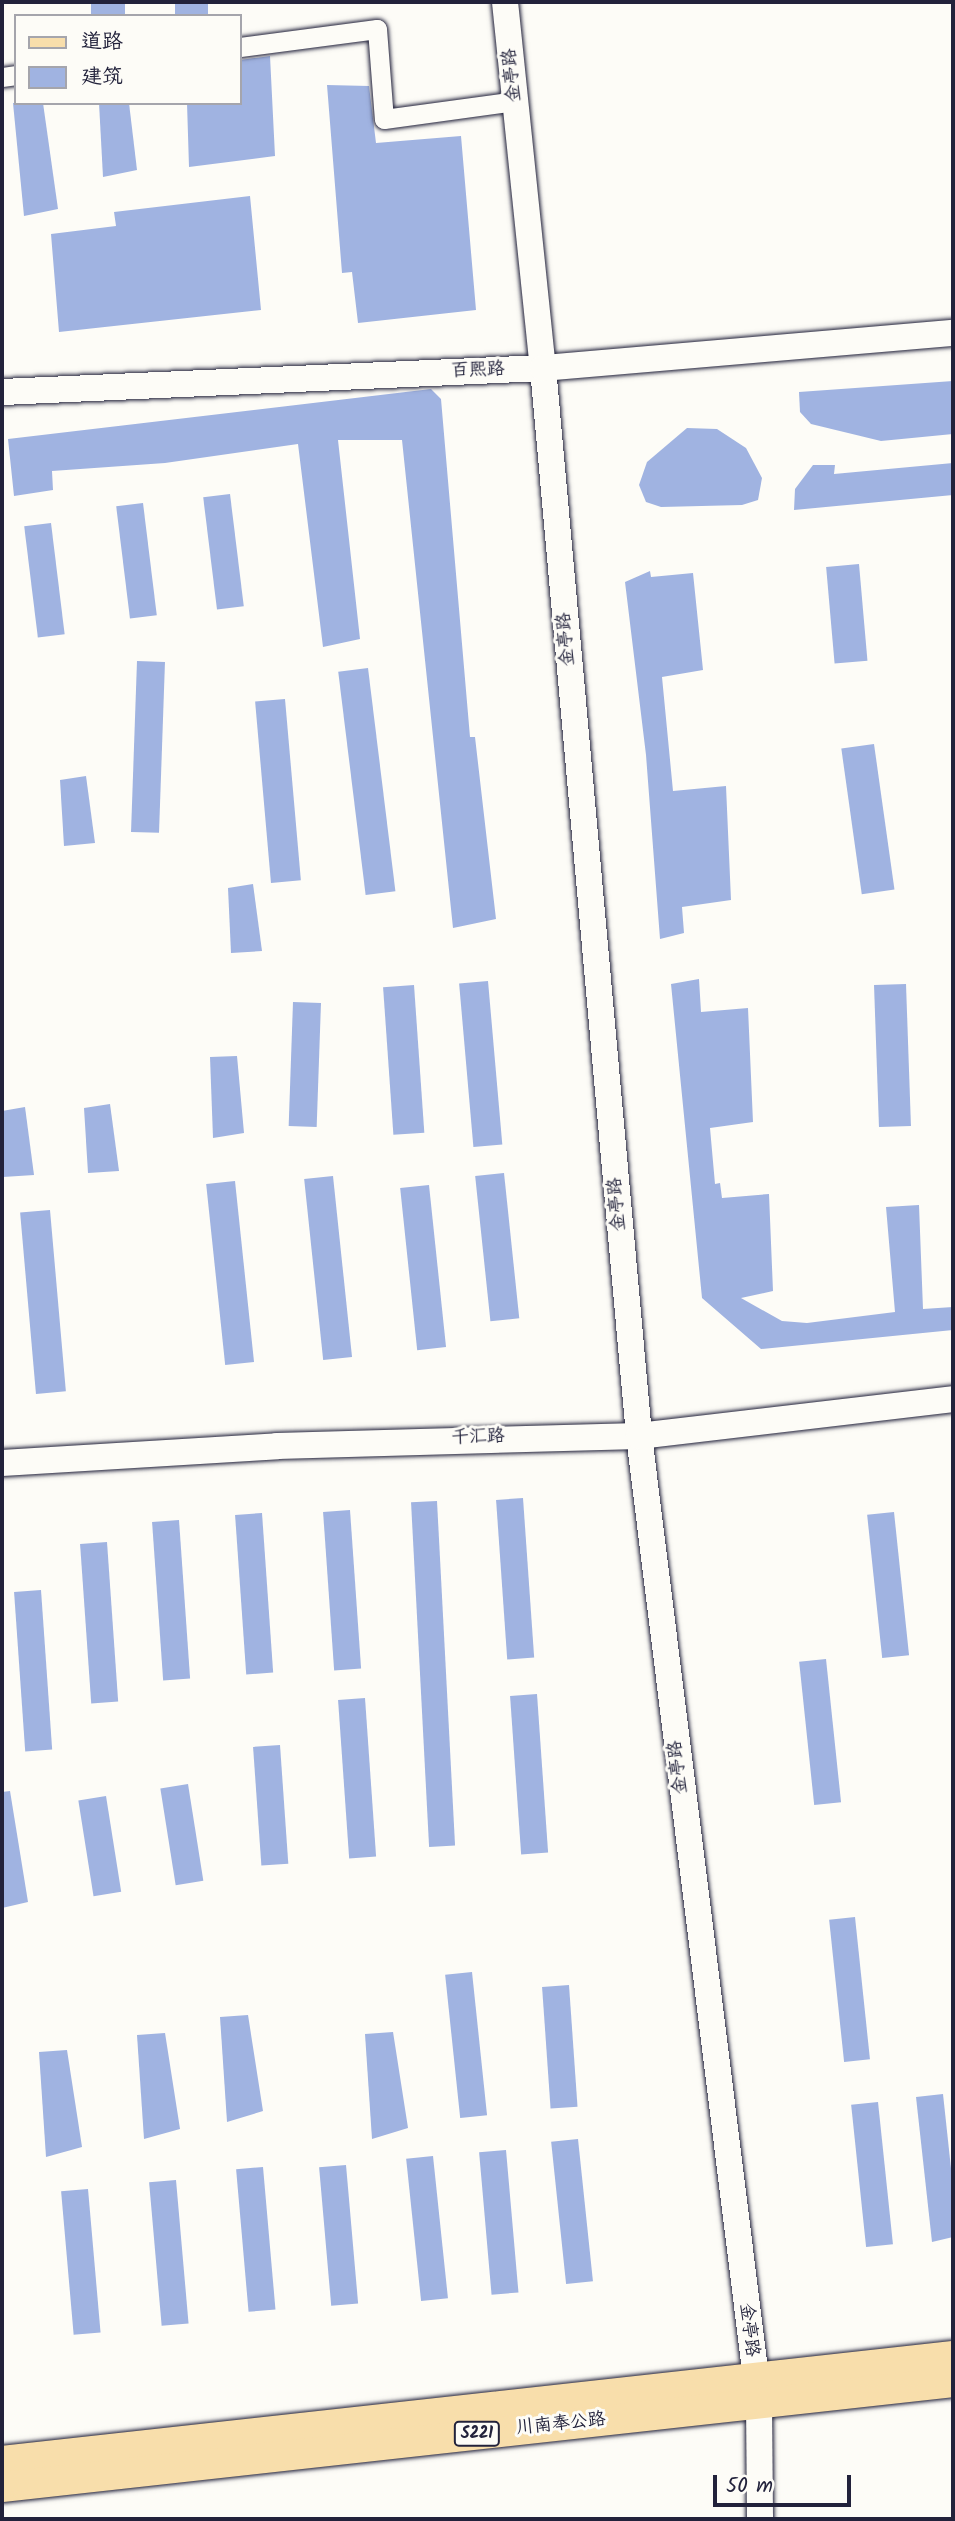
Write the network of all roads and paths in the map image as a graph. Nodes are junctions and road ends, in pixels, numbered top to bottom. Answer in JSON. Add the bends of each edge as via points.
{"nodes":[{"id":1,"x":505,"y":2,"type":"edge"},
{"id":2,"x":242,"y":47,"type":"edge"},
{"id":3,"x":516,"y":101,"type":"junction"},
{"id":4,"x":953,"y":334,"type":"edge"},
{"id":5,"x":543,"y":368,"type":"junction"},
{"id":6,"x":2,"y":392,"type":"edge"},
{"id":7,"x":953,"y":1399,"type":"edge"},
{"id":8,"x":639,"y":1436,"type":"junction"},
{"id":9,"x":2,"y":1463,"type":"edge"},
{"id":10,"x":953,"y":2356,"type":"edge"},
{"id":11,"x":953,"y":2382,"type":"edge"},
{"id":12,"x":757,"y":2390,"type":"junction"},
{"id":13,"x":2,"y":2460,"type":"edge"},
{"id":14,"x":2,"y":2487,"type":"edge"},
{"id":15,"x":760,"y":2519,"type":"edge"}],
"edges":[{"from":1,"to":3,"type":"main road","name":"金亭路"},
{"from":2,"to":3,"type":"street","via":[[377,29],[384,119]]},
{"from":3,"to":5,"type":"main road","name":"金亭路"},
{"from":4,"to":5,"type":"main road","name":"百熙路"},
{"from":5,"to":6,"type":"main road","name":"百熙路"},
{"from":5,"to":8,"type":"main road","name":"金亭路"},
{"from":7,"to":8,"type":"main road","name":"千汇路"},
{"from":8,"to":9,"type":"main road","name":"千汇路","via":[[277,1446]]},
{"from":8,"to":12,"type":"main road","name":"金亭路"},
{"from":10,"to":12,"type":"main road","name":"川南奉公路","number":"S221"},
{"from":11,"to":12,"type":"main road","name":"川南奉公路","number":"S221"},
{"from":12,"to":13,"type":"main road","name":"川南奉公路","number":"S221"},
{"from":12,"to":14,"type":"main road","name":"川南奉公路","number":"S221"},
{"from":12,"to":15,"type":"main road","name":"金亭路"}]}
